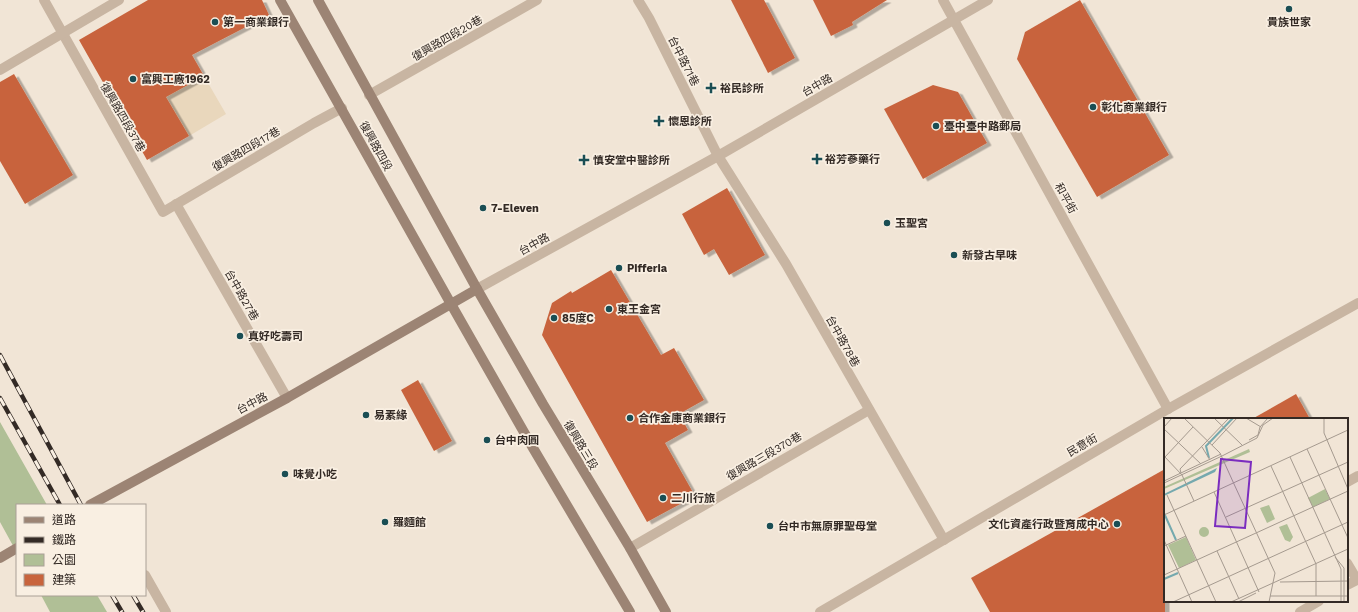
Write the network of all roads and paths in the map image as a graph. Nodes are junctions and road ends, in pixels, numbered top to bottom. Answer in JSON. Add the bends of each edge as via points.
{"nodes":[{"id":1,"x":44,"y":0,"type":"edge"},
{"id":2,"x":119,"y":0,"type":"edge"},
{"id":3,"x":280,"y":0,"type":"edge"},
{"id":4,"x":318,"y":0,"type":"edge"},
{"id":5,"x":537,"y":0,"type":"edge"},
{"id":6,"x":638,"y":0,"type":"edge"},
{"id":7,"x":943,"y":0,"type":"edge"},
{"id":8,"x":988,"y":0,"type":"edge"},
{"id":9,"x":954,"y":20,"type":"junction"},
{"id":10,"x":63,"y":34,"type":"junction"},
{"id":11,"x":0,"y":70,"type":"edge"},
{"id":12,"x":369,"y":95,"type":"junction"},
{"id":13,"x":342,"y":108,"type":"junction"},
{"id":14,"x":718,"y":156,"type":"junction"},
{"id":15,"x":176,"y":204,"type":"junction"},
{"id":16,"x":163,"y":212,"type":"joint"},
{"id":17,"x":477,"y":289,"type":"junction"},
{"id":18,"x":1358,"y":302,"type":"edge"},
{"id":19,"x":451,"y":304,"type":"junction"},
{"id":20,"x":287,"y":398,"type":"junction"},
{"id":21,"x":1168,"y":409,"type":"junction"},
{"id":22,"x":868,"y":410,"type":"junction"},
{"id":23,"x":1358,"y":476,"type":"edge"},
{"id":24,"x":1348,"y":481,"type":"edge"},
{"id":25,"x":103,"y":502,"type":"edge"},
{"id":26,"x":944,"y":540,"type":"junction"},
{"id":27,"x":630,"y":548,"type":"junction"},
{"id":28,"x":16,"y":549,"type":"edge"},
{"id":29,"x":0,"y":558,"type":"edge"},
{"id":30,"x":1348,"y":565,"type":"edge"},
{"id":31,"x":146,"y":577,"type":"edge"},
{"id":32,"x":1348,"y":584,"type":"edge"},
{"id":33,"x":1317,"y":602,"type":"edge"},
{"id":34,"x":166,"y":612,"type":"edge"},
{"id":35,"x":630,"y":612,"type":"edge"},
{"id":36,"x":666,"y":612,"type":"edge"},
{"id":37,"x":820,"y":612,"type":"edge"},
{"id":38,"x":1300,"y":612,"type":"edge"}],
"edges":[{"from":1,"to":10,"type":"street","name":"復興路四段37巷"},
{"from":2,"to":10,"type":"street"},
{"from":3,"to":13,"type":"main road","name":"復興路四段"},
{"from":4,"to":12,"type":"main road","name":"復興路四段"},
{"from":5,"to":12,"type":"street","name":"復興路四段20巷"},
{"from":6,"to":14,"type":"street","name":"台中路71巷"},
{"from":7,"to":9,"type":"street","name":"和平街"},
{"from":8,"to":9,"type":"street","name":"台中路"},
{"from":9,"to":14,"type":"street","name":"台中路"},
{"from":9,"to":21,"type":"street","name":"和平街"},
{"from":10,"to":11,"type":"street"},
{"from":10,"to":16,"type":"street","name":"復興路四段37巷"},
{"from":12,"to":17,"type":"main road","name":"復興路四段"},
{"from":13,"to":15,"type":"street","name":"復興路四段17巷"},
{"from":13,"to":19,"type":"main road","name":"復興路四段"},
{"from":14,"to":17,"type":"street","name":"台中路"},
{"from":14,"to":22,"type":"street","name":"台中路78巷","via":[[786,264]]},
{"from":15,"to":16,"type":"street","name":"復興路四段17巷"},
{"from":15,"to":20,"type":"street","name":"台中路27巷"},
{"from":17,"to":19,"type":"main road","name":"台中路"},
{"from":17,"to":27,"type":"main road","name":"復興路三段"},
{"from":18,"to":21,"type":"street","name":"民意街"},
{"from":19,"to":20,"type":"main road","name":"台中路"},
{"from":19,"to":35,"type":"main road"},
{"from":20,"to":25,"type":"main road","name":"台中路"},
{"from":21,"to":26,"type":"street","name":"民意街"},
{"from":22,"to":26,"type":"street","name":"台中路78巷"},
{"from":22,"to":27,"type":"street","name":"復興路三段370巷"},
{"from":23,"to":24,"type":"street"},
{"from":26,"to":37,"type":"street","name":"民意街"},
{"from":27,"to":36,"type":"main road","name":"復興路三段"},
{"from":28,"to":29,"type":"main road"},
{"from":30,"to":32,"type":"street","via":[[1357,580]]},
{"from":31,"to":34,"type":"street"},
{"from":33,"to":38,"type":"street"}]}
